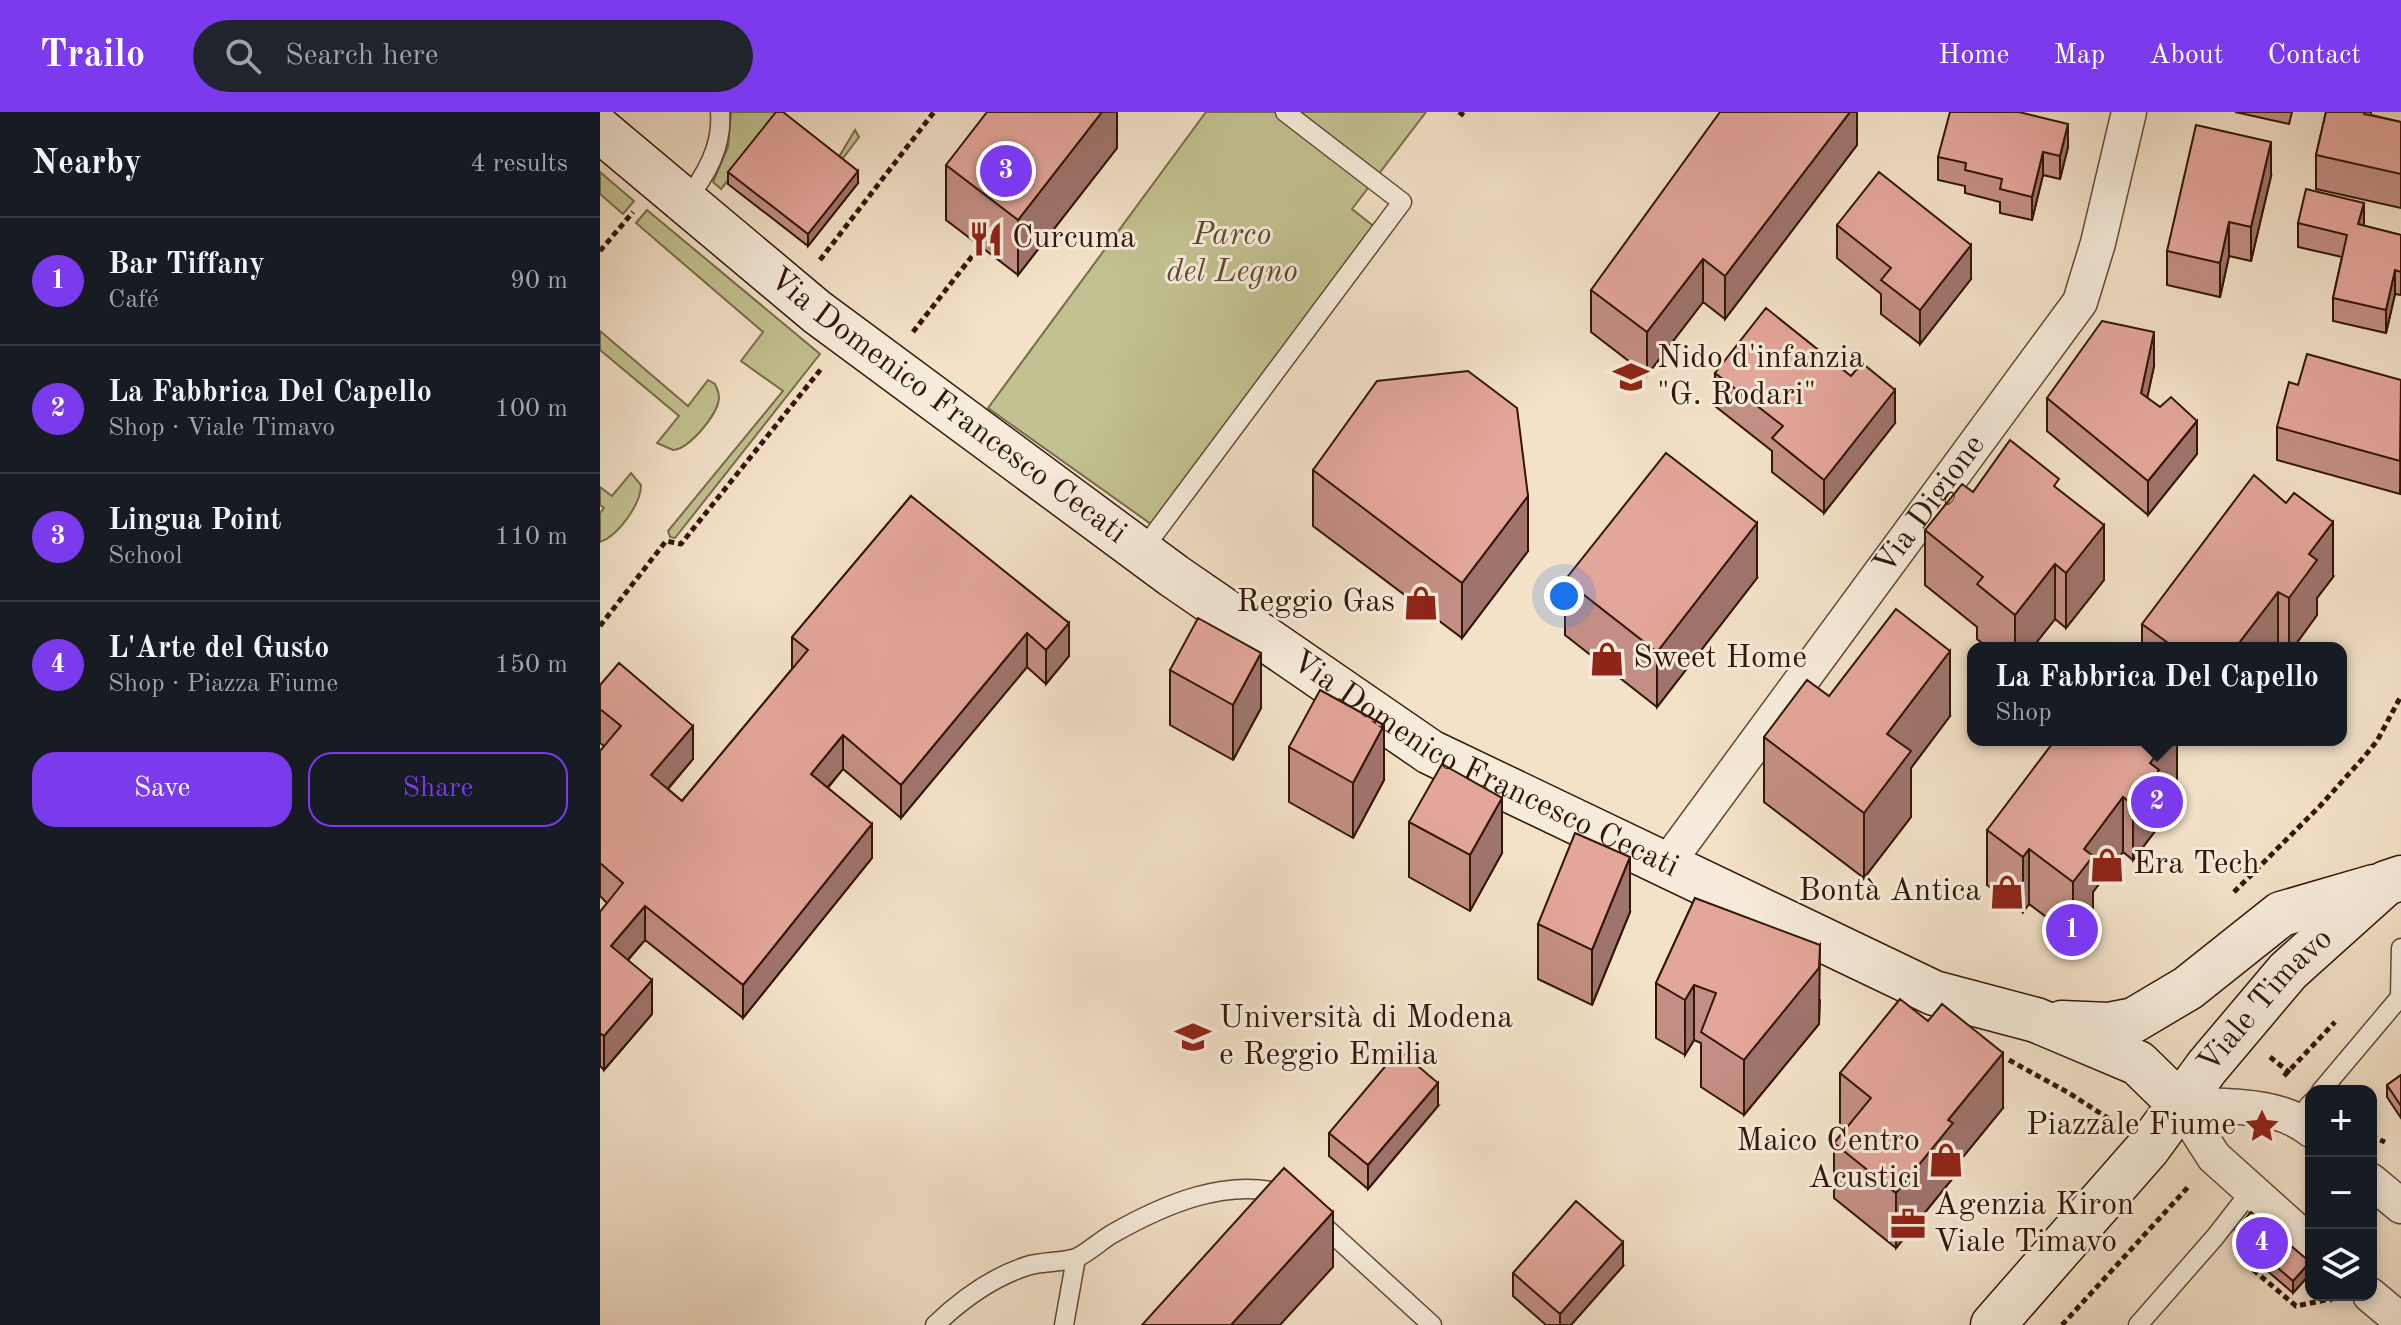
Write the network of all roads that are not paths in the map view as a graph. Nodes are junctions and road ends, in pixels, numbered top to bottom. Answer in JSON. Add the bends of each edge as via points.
{"nodes":[{"id":1,"x":720,"y":112,"type":"edge"},
{"id":2,"x":1285,"y":112,"type":"edge"},
{"id":3,"x":2129,"y":112,"type":"edge"},
{"id":4,"x":600,"y":130,"type":"edge"},
{"id":5,"x":685,"y":201,"type":"junction"},
{"id":6,"x":1141,"y":552,"type":"junction"},
{"id":7,"x":1665,"y":866,"type":"junction"},
{"id":8,"x":2394,"y":880,"type":"edge"},
{"id":9,"x":2401,"y":948,"type":"edge"},
{"id":10,"x":2401,"y":996,"type":"edge"},
{"id":11,"x":2036,"y":1020,"type":"junction"},
{"id":12,"x":2326,"y":1085,"type":"edge"},
{"id":13,"x":2180,"y":1104,"type":"junction"},
{"id":14,"x":2305,"y":1117,"type":"edge"},
{"id":15,"x":2377,"y":1186,"type":"edge"},
{"id":16,"x":2251,"y":1191,"type":"junction"},
{"id":17,"x":2401,"y":1206,"type":"edge"},
{"id":18,"x":2305,"y":1239,"type":"edge"},
{"id":19,"x":1076,"y":1258,"type":"junction"},
{"id":20,"x":2355,"y":1301,"type":"edge"},
{"id":21,"x":2401,"y":1321,"type":"edge"},
{"id":22,"x":935,"y":1325,"type":"edge"},
{"id":23,"x":1064,"y":1325,"type":"edge"},
{"id":24,"x":1432,"y":1325,"type":"edge"},
{"id":25,"x":1993,"y":1325,"type":"edge"},
{"id":26,"x":2138,"y":1325,"type":"edge"}],
"edges":[{"from":1,"to":5,"type":"lane","via":[[720,137],[709,165]]},
{"from":2,"to":6,"type":"lane","via":[[1402,202]]},
{"from":3,"to":7,"type":"street","name":"Via Digione","via":[[2080,302]]},
{"from":4,"to":5,"type":"street","name":"Via Domenico Francesco Cecati"},
{"from":5,"to":6,"type":"street","name":"Via Domenico Francesco Cecati","via":[[817,312]]},
{"from":6,"to":7,"type":"street","name":"Via Domenico Francesco Cecati","via":[[1430,752]]},
{"from":7,"to":11,"type":"street","name":"Via Domenico Francesco Cecati","via":[[1934,993]]},
{"from":8,"to":11,"type":"street","via":[[2281,914],[2188,988],[2134,1020],[2108,1025]]},
{"from":8,"to":13,"type":"street","name":"Viale Timavo","via":[[2288,971]]},
{"from":9,"to":10,"type":"lane"},
{"from":10,"to":12,"type":"lane"},
{"from":11,"to":13,"type":"street","name":"Via Domenico Francesco Cecati"},
{"from":13,"to":14,"type":"street"},
{"from":13,"to":16,"type":"street","via":[[2214,1157]]},
{"from":13,"to":25,"type":"street","name":"Viale Timavo"},
{"from":15,"to":17,"type":"street"},
{"from":16,"to":18,"type":"street"},
{"from":16,"to":26,"type":"lane"},
{"from":19,"to":22,"type":"lane","via":[[1026,1266],[996,1280]]},
{"from":19,"to":23,"type":"lane"},
{"from":19,"to":24,"type":"lane","via":[[1111,1234],[1173,1205],[1208,1194],[1261,1188],[1289,1196]]},
{"from":20,"to":21,"type":"street"}]}
